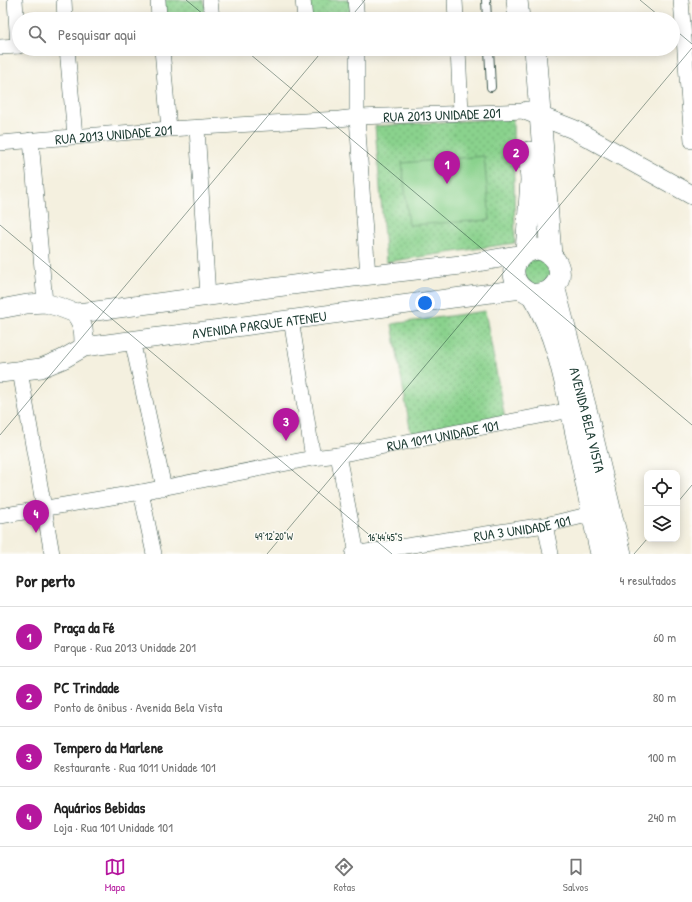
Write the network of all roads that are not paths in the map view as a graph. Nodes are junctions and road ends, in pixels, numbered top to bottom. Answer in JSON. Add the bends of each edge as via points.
{"nodes":[{"id":1,"x":15,"y":0,"type":"edge"},
{"id":2,"x":64,"y":0,"type":"edge"},
{"id":3,"x":158,"y":0,"type":"edge"},
{"id":4,"x":210,"y":0,"type":"edge"},
{"id":5,"x":303,"y":0,"type":"edge"},
{"id":6,"x":355,"y":0,"type":"edge"},
{"id":7,"x":455,"y":0,"type":"edge"},
{"id":8,"x":486,"y":0,"type":"edge"},
{"id":9,"x":517,"y":0,"type":"edge"},
{"id":10,"x":531,"y":0,"type":"edge"},
{"id":11,"x":681,"y":0,"type":"edge"},
{"id":12,"x":16,"y":12,"type":"edge"},
{"id":13,"x":65,"y":12,"type":"edge"},
{"id":14,"x":159,"y":12,"type":"edge"},
{"id":15,"x":211,"y":12,"type":"edge"},
{"id":16,"x":304,"y":12,"type":"edge"},
{"id":17,"x":356,"y":12,"type":"edge"},
{"id":18,"x":456,"y":12,"type":"edge"},
{"id":19,"x":487,"y":12,"type":"edge"},
{"id":20,"x":518,"y":12,"type":"edge"},
{"id":21,"x":532,"y":12,"type":"edge"},
{"id":22,"x":12,"y":46,"type":"edge"},
{"id":23,"x":0,"y":47,"type":"edge"},
{"id":24,"x":68,"y":56,"type":"edge"},
{"id":25,"x":163,"y":56,"type":"edge"},
{"id":26,"x":357,"y":56,"type":"edge"},
{"id":27,"x":458,"y":56,"type":"edge"},
{"id":28,"x":489,"y":56,"type":"edge"},
{"id":29,"x":522,"y":56,"type":"edge"},
{"id":30,"x":535,"y":56,"type":"edge"},
{"id":31,"x":491,"y":87,"type":"dead end"},
{"id":32,"x":460,"y":113,"type":"junction"},
{"id":33,"x":534,"y":113,"type":"junction"},
{"id":34,"x":357,"y":117,"type":"junction"},
{"id":35,"x":197,"y":128,"type":"junction"},
{"id":36,"x":169,"y":129,"type":"junction"},
{"id":37,"x":75,"y":136,"type":"junction"},
{"id":38,"x":31,"y":140,"type":"junction"},
{"id":39,"x":692,"y":141,"type":"edge"},
{"id":40,"x":0,"y":142,"type":"edge"},
{"id":41,"x":692,"y":195,"type":"edge"},
{"id":42,"x":525,"y":253,"type":"junction"},
{"id":43,"x":551,"y":255,"type":"junction"},
{"id":44,"x":368,"y":276,"type":"junction"},
{"id":45,"x":554,"y":286,"type":"junction"},
{"id":46,"x":527,"y":292,"type":"junction"},
{"id":47,"x":208,"y":296,"type":"junction"},
{"id":48,"x":46,"y":303,"type":"junction"},
{"id":49,"x":0,"y":309,"type":"edge"},
{"id":50,"x":75,"y":313,"type":"junction"},
{"id":51,"x":292,"y":319,"type":"junction"},
{"id":52,"x":132,"y":340,"type":"junction"},
{"id":53,"x":84,"y":347,"type":"junction"},
{"id":54,"x":20,"y":371,"type":"junction"},
{"id":55,"x":0,"y":373,"type":"edge"},
{"id":56,"x":571,"y":410,"type":"junction"},
{"id":57,"x":338,"y":455,"type":"junction"},
{"id":58,"x":314,"y":458,"type":"junction"},
{"id":59,"x":164,"y":488,"type":"junction"},
{"id":60,"x":142,"y":492,"type":"junction"},
{"id":61,"x":45,"y":509,"type":"junction"},
{"id":62,"x":592,"y":514,"type":"junction"},
{"id":63,"x":0,"y":516,"type":"edge"},
{"id":64,"x":545,"y":525,"type":"junction"},
{"id":65,"x":52,"y":554,"type":"edge"},
{"id":66,"x":154,"y":554,"type":"edge"},
{"id":67,"x":356,"y":554,"type":"edge"},
{"id":68,"x":550,"y":554,"type":"edge"},
{"id":69,"x":601,"y":554,"type":"edge"},
{"id":70,"x":621,"y":554,"type":"edge"}],
"edges":[{"from":1,"to":12,"type":"street"},
{"from":2,"to":13,"type":"street"},
{"from":3,"to":14,"type":"street"},
{"from":4,"to":15,"type":"street"},
{"from":5,"to":16,"type":"street"},
{"from":6,"to":17,"type":"street"},
{"from":7,"to":18,"type":"street"},
{"from":8,"to":19,"type":"lane"},
{"from":9,"to":20,"type":"main road"},
{"from":10,"to":21,"type":"main road"},
{"from":11,"to":39,"type":"street"},
{"from":22,"to":23,"type":"street"},
{"from":24,"to":37,"type":"street"},
{"from":25,"to":36,"type":"street"},
{"from":26,"to":34,"type":"street"},
{"from":27,"to":32,"type":"street"},
{"from":28,"to":31,"type":"lane"},
{"from":29,"to":33,"type":"main road"},
{"from":30,"to":33,"type":"main road"},
{"from":32,"to":33,"type":"street","name":"RUA 2013 UNIDADE 201"},
{"from":32,"to":34,"type":"street","name":"RUA 2013 UNIDADE 201"},
{"from":33,"to":41,"type":"street","via":[[573,129]]},
{"from":33,"to":42,"type":"main road"},
{"from":33,"to":43,"type":"main road"},
{"from":34,"to":35,"type":"street","name":"RUA 2013 UNIDADE 201"},
{"from":34,"to":44,"type":"street"},
{"from":35,"to":36,"type":"street","name":"RUA 2013 UNIDADE 201"},
{"from":35,"to":47,"type":"street"},
{"from":36,"to":37,"type":"street","name":"RUA 2013 UNIDADE 201"},
{"from":37,"to":38,"type":"street","name":"RUA 2013 UNIDADE 201"},
{"from":38,"to":40,"type":"street","name":"RUA 2013 UNIDADE 201"},
{"from":38,"to":48,"type":"street"},
{"from":42,"to":43,"type":"main road","via":[[539,250]]},
{"from":42,"to":44,"type":"street","via":[[461,265]]},
{"from":42,"to":46,"type":"main road","via":[[516,262],[514,269],[517,283]]},
{"from":43,"to":45,"type":"main road","via":[[556,260],[559,274]]},
{"from":44,"to":47,"type":"street"},
{"from":45,"to":46,"type":"main road","via":[[544,293]]},
{"from":45,"to":70,"type":"main road","name":"AVENIDA BELA VISTA"},
{"from":46,"to":51,"type":"street","name":"AVENIDA PARQUE ATENEU"},
{"from":46,"to":56,"type":"main road","name":"AVENIDA BELA VISTA","via":[[548,324]]},
{"from":47,"to":50,"type":"street"},
{"from":48,"to":49,"type":"street"},
{"from":48,"to":50,"type":"street"},
{"from":50,"to":53,"type":"street","via":[[84,330]]},
{"from":51,"to":52,"type":"street","name":"AVENIDA PARQUE ATENEU"},
{"from":51,"to":58,"type":"street"},
{"from":52,"to":53,"type":"street","name":"AVENIDA PARQUE ATENEU"},
{"from":52,"to":59,"type":"street"},
{"from":53,"to":54,"type":"street","name":"AVENIDA PARQUE ATENEU","via":[[41,368]]},
{"from":54,"to":55,"type":"street","name":"AVENIDA PARQUE ATENEU"},
{"from":54,"to":61,"type":"street"},
{"from":56,"to":57,"type":"street","name":"RUA 1011 UNIDADE 101"},
{"from":56,"to":62,"type":"main road","name":"AVENIDA BELA VISTA"},
{"from":57,"to":58,"type":"street","name":"RUA 1011 UNIDADE 101"},
{"from":57,"to":67,"type":"street","name":"RUA 3 UNIDADE 101"},
{"from":58,"to":59,"type":"street","name":"RUA 1011 UNIDADE 101"},
{"from":59,"to":60,"type":"street","name":"RUA 1011 UNIDADE 101"},
{"from":60,"to":61,"type":"street","name":"RUA 1011 UNIDADE 101"},
{"from":60,"to":66,"type":"street"},
{"from":61,"to":63,"type":"street","name":"RUA 1011 UNIDADE 101"},
{"from":61,"to":65,"type":"street"},
{"from":62,"to":64,"type":"street","name":"RUA 3 UNIDADE 101"},
{"from":62,"to":69,"type":"main road","name":"AVENIDA BELA VISTA"},
{"from":64,"to":67,"type":"street","name":"RUA 3 UNIDADE 101"},
{"from":64,"to":68,"type":"street"}]}
